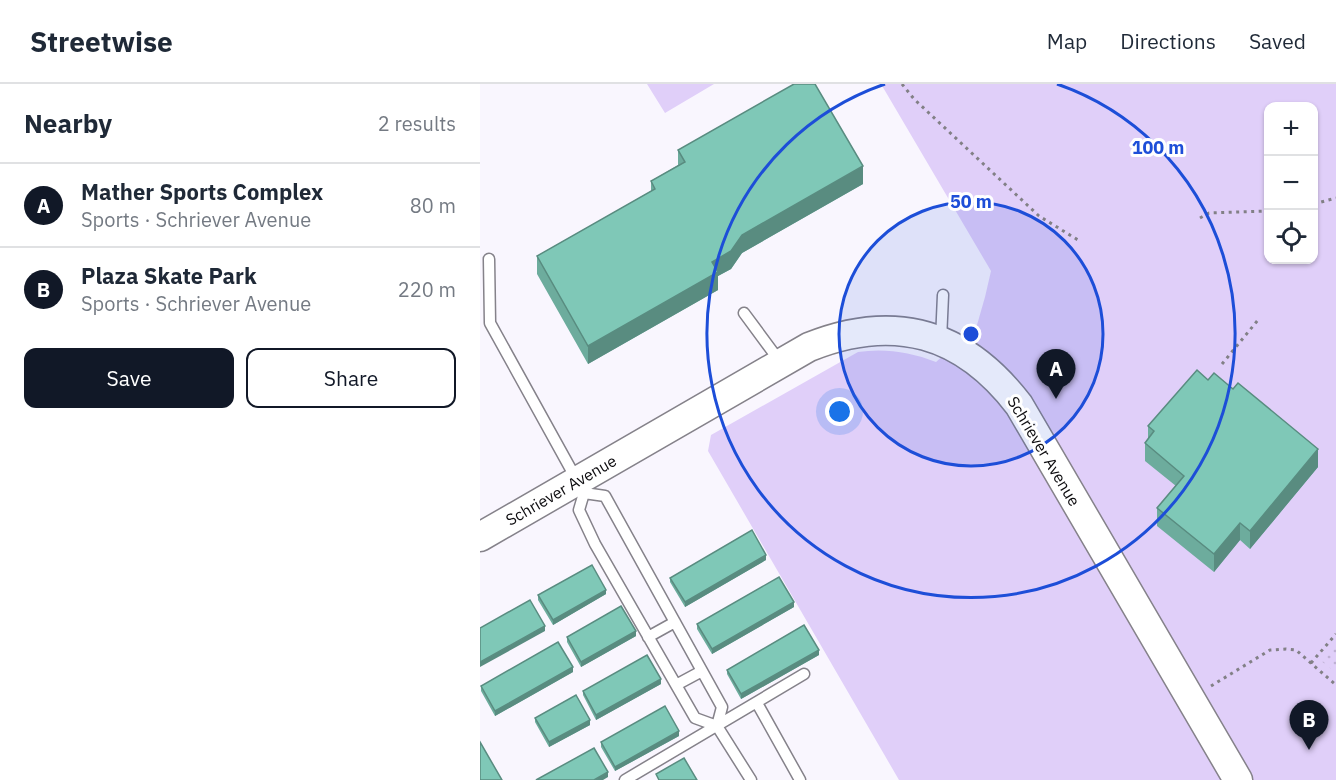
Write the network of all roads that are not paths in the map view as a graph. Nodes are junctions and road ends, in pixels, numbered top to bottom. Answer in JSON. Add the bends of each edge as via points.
{"nodes":[{"id":1,"x":489,"y":259,"type":"dead end"},
{"id":2,"x":943,"y":295,"type":"dead end"},
{"id":3,"x":744,"y":313,"type":"dead end"},
{"id":4,"x":941,"y":341,"type":"junction"},
{"id":5,"x":781,"y":364,"type":"junction"},
{"id":6,"x":580,"y":487,"type":"junction"},
{"id":7,"x":480,"y":537,"type":"edge"},
{"id":8,"x":675,"y":622,"type":"junction"},
{"id":9,"x":648,"y":637,"type":"junction"},
{"id":10,"x":702,"y":671,"type":"junction"},
{"id":11,"x":804,"y":674,"type":"dead end"},
{"id":12,"x":676,"y":685,"type":"junction"},
{"id":13,"x":757,"y":703,"type":"junction"},
{"id":14,"x":717,"y":726,"type":"junction"},
{"id":15,"x":626,"y":780,"type":"edge"},
{"id":16,"x":751,"y":780,"type":"edge"},
{"id":17,"x":800,"y":780,"type":"edge"},
{"id":18,"x":1238,"y":780,"type":"edge"}],
"edges":[{"from":1,"to":6,"type":"lane","via":[[490,323]]},
{"from":2,"to":4,"type":"lane"},
{"from":3,"to":5,"type":"lane"},
{"from":4,"to":5,"type":"street","name":"Schriever Avenue","via":[[892,330],[863,331],[809,347]]},
{"from":4,"to":18,"type":"street","name":"Schriever Avenue","via":[[981,364],[1018,405]]},
{"from":5,"to":6,"type":"street","name":"Schriever Avenue"},
{"from":6,"to":7,"type":"street","name":"Schriever Avenue"},
{"from":6,"to":8,"type":"lane","via":[[605,496]]},
{"from":6,"to":9,"type":"lane","via":[[579,510]]},
{"from":8,"to":9,"type":"lane"},
{"from":8,"to":10,"type":"lane"},
{"from":9,"to":12,"type":"lane"},
{"from":10,"to":12,"type":"lane"},
{"from":10,"to":14,"type":"lane","via":[[722,707]]},
{"from":11,"to":13,"type":"lane"},
{"from":12,"to":14,"type":"lane","via":[[695,718]]},
{"from":13,"to":14,"type":"lane"},
{"from":13,"to":17,"type":"lane"},
{"from":14,"to":15,"type":"lane"},
{"from":14,"to":16,"type":"lane"}]}
